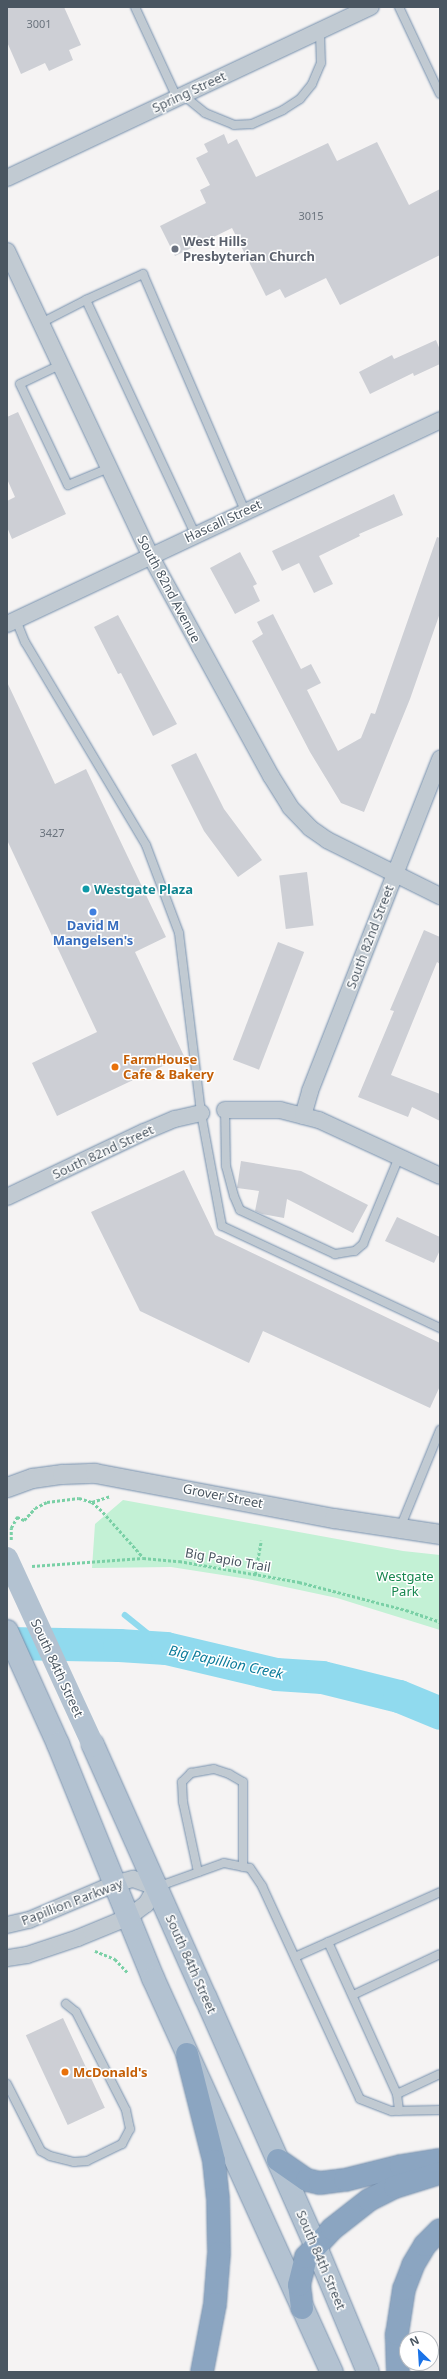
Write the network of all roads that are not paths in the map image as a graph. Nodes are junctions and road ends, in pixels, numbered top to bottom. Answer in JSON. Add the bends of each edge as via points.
{"nodes":[{"id":1,"x":135,"y":7,"type":"edge"},
{"id":2,"x":399,"y":7,"type":"edge"},
{"id":3,"x":368,"y":8,"type":"edge"},
{"id":4,"x":320,"y":31,"type":"junction"},
{"id":5,"x":440,"y":94,"type":"edge"},
{"id":6,"x":180,"y":97,"type":"junction"},
{"id":7,"x":7,"y":178,"type":"edge"},
{"id":8,"x":7,"y":251,"type":"edge"},
{"id":9,"x":86,"y":300,"type":"junction"},
{"id":10,"x":41,"y":323,"type":"junction"},
{"id":11,"x":60,"y":365,"type":"junction"},
{"id":12,"x":440,"y":420,"type":"edge"},
{"id":13,"x":109,"y":468,"type":"junction"},
{"id":14,"x":245,"y":511,"type":"junction"},
{"id":15,"x":195,"y":534,"type":"junction"},
{"id":16,"x":150,"y":555,"type":"junction"},
{"id":17,"x":11,"y":622,"type":"edge"},
{"id":18,"x":440,"y":759,"type":"edge"},
{"id":19,"x":395,"y":875,"type":"junction"},
{"id":20,"x":440,"y":896,"type":"edge"},
{"id":21,"x":225,"y":1110,"type":"joint"},
{"id":22,"x":201,"y":1113,"type":"junction"},
{"id":23,"x":303,"y":1116,"type":"junction"},
{"id":24,"x":399,"y":1158,"type":"junction"},
{"id":25,"x":440,"y":1176,"type":"edge"},
{"id":26,"x":7,"y":1197,"type":"edge"},
{"id":27,"x":440,"y":1328,"type":"edge"},
{"id":28,"x":440,"y":1430,"type":"edge"},
{"id":29,"x":7,"y":1487,"type":"edge"},
{"id":30,"x":399,"y":1528,"type":"junction"},
{"id":31,"x":440,"y":1534,"type":"edge"},
{"id":32,"x":9,"y":1549,"type":"edge"},
{"id":33,"x":7,"y":1631,"type":"edge"},
{"id":34,"x":243,"y":1867,"type":"junction"},
{"id":35,"x":198,"y":1872,"type":"junction"},
{"id":36,"x":114,"y":1884,"type":"junction"},
{"id":37,"x":156,"y":1887,"type":"junction"},
{"id":38,"x":440,"y":1892,"type":"edge"},
{"id":39,"x":129,"y":1917,"type":"junction"},
{"id":40,"x":7,"y":1925,"type":"edge"},
{"id":41,"x":328,"y":1942,"type":"junction"},
{"id":42,"x":440,"y":1954,"type":"edge"},
{"id":43,"x":295,"y":1957,"type":"junction"},
{"id":44,"x":7,"y":1958,"type":"edge"},
{"id":45,"x":352,"y":1995,"type":"junction"},
{"id":46,"x":66,"y":2004,"type":"dead end"},
{"id":47,"x":187,"y":2054,"type":"junction"},
{"id":48,"x":440,"y":2074,"type":"edge"},
{"id":49,"x":7,"y":2084,"type":"edge"},
{"id":50,"x":397,"y":2094,"type":"junction"},
{"id":51,"x":440,"y":2110,"type":"edge"},
{"id":52,"x":399,"y":2111,"type":"junction"},
{"id":53,"x":278,"y":2160,"type":"junction"},
{"id":54,"x":440,"y":2160,"type":"edge"},
{"id":55,"x":440,"y":2173,"type":"edge"},
{"id":56,"x":440,"y":2230,"type":"edge"},
{"id":57,"x":316,"y":2247,"type":"junction"},
{"id":58,"x":302,"y":2308,"type":"junction"},
{"id":59,"x":202,"y":2372,"type":"edge"},
{"id":60,"x":332,"y":2372,"type":"edge"},
{"id":61,"x":368,"y":2372,"type":"edge"},
{"id":62,"x":398,"y":2372,"type":"edge"}],
"edges":[{"from":1,"to":6,"type":"lane"},
{"from":2,"to":5,"type":"lane"},
{"from":3,"to":4,"type":"street","name":"Spring Street"},
{"from":4,"to":6,"type":"street","name":"Spring Street"},
{"from":4,"to":6,"type":"lane","via":[[320,63],[312,84],[300,99],[283,110],[252,124],[234,125],[220,121]]},
{"from":6,"to":7,"type":"street","name":"Spring Street"},
{"from":8,"to":10,"type":"street","name":"South 82nd Avenue"},
{"from":9,"to":10,"type":"lane"},
{"from":9,"to":14,"type":"lane","via":[[143,274]]},
{"from":9,"to":15,"type":"lane"},
{"from":10,"to":11,"type":"street","name":"South 82nd Avenue"},
{"from":11,"to":13,"type":"street","name":"South 82nd Avenue"},
{"from":11,"to":13,"type":"lane","via":[[20,384],[68,485]]},
{"from":12,"to":14,"type":"street","name":"Hascall Street"},
{"from":13,"to":16,"type":"street","name":"South 82nd Avenue"},
{"from":14,"to":15,"type":"street","name":"Hascall Street"},
{"from":15,"to":16,"type":"street","name":"Hascall Street"},
{"from":16,"to":17,"type":"street","name":"Hascall Street"},
{"from":16,"to":19,"type":"street","name":"South 82nd Avenue","via":[[290,807],[310,828],[327,840]]},
{"from":17,"to":22,"type":"lane","via":[[26,642],[146,845],[180,933]]},
{"from":18,"to":19,"type":"street","name":"South 82nd Street"},
{"from":19,"to":20,"type":"street","name":"South 82nd Avenue"},
{"from":19,"to":23,"type":"street","name":"South 82nd Street","via":[[310,1091]]},
{"from":21,"to":23,"type":"street","via":[[280,1110]]},
{"from":21,"to":24,"type":"lane","via":[[226,1166],[240,1210],[335,1254],[355,1251],[363,1244]]},
{"from":22,"to":26,"type":"street","name":"South 82nd Street","via":[[174,1119]]},
{"from":22,"to":27,"type":"lane","via":[[222,1226]]},
{"from":23,"to":24,"type":"street","via":[[318,1120]]},
{"from":24,"to":25,"type":"street"},
{"from":28,"to":30,"type":"lane"},
{"from":29,"to":30,"type":"street","name":"Grover Street","via":[[32,1478],[95,1473]]},
{"from":30,"to":31,"type":"street","name":"Grover Street"},
{"from":32,"to":37,"type":"main road","name":"South 84th Street","bridge":true},
{"from":33,"to":36,"type":"main road","via":[[58,1744]]},
{"from":34,"to":35,"type":"lane","via":[[224,1863]]},
{"from":34,"to":35,"type":"lane","via":[[243,1782],[214,1769],[190,1773],[182,1782],[183,1802]]},
{"from":34,"to":43,"type":"lane","via":[[250,1868],[262,1886]]},
{"from":35,"to":37,"type":"lane"},
{"from":36,"to":37,"type":"street","name":"Papillion Parkway","via":[[133,1879]]},
{"from":36,"to":39,"type":"main road"},
{"from":36,"to":40,"type":"street","name":"Papillion Parkway","via":[[29,1920]]},
{"from":37,"to":39,"type":"street","via":[[146,1904]]},
{"from":37,"to":53,"type":"main road","name":"South 84th Street"},
{"from":38,"to":41,"type":"lane"},
{"from":39,"to":44,"type":"street","via":[[78,1938],[27,1955]]},
{"from":39,"to":47,"type":"main road"},
{"from":41,"to":43,"type":"lane"},
{"from":41,"to":45,"type":"lane"},
{"from":42,"to":45,"type":"lane"},
{"from":43,"to":52,"type":"lane","via":[[360,2099],[392,2111]]},
{"from":45,"to":50,"type":"lane"},
{"from":46,"to":49,"type":"lane","via":[[76,2012],[126,2110],[130,2129],[122,2144],[87,2161],[74,2162],[50,2156],[41,2151]]},
{"from":47,"to":58,"type":"main road"},
{"from":47,"to":59,"type":"highway","via":[[214,2160],[218,2199],[219,2253],[215,2304]]},
{"from":48,"to":50,"type":"lane"},
{"from":50,"to":52,"type":"lane"},
{"from":51,"to":52,"type":"lane"},
{"from":53,"to":54,"type":"highway","via":[[307,2180],[320,2183]]},
{"from":53,"to":57,"type":"main road","name":"South 84th Street"},
{"from":55,"to":57,"type":"highway","via":[[395,2187],[369,2200],[332,2229]]},
{"from":56,"to":62,"type":"highway","via":[[425,2245],[413,2265],[404,2289],[397,2334]]},
{"from":57,"to":58,"type":"highway","via":[[306,2257],[302,2270],[299,2285]]},
{"from":57,"to":61,"type":"main road","name":"South 84th Street"},
{"from":58,"to":60,"type":"main road"}]}
